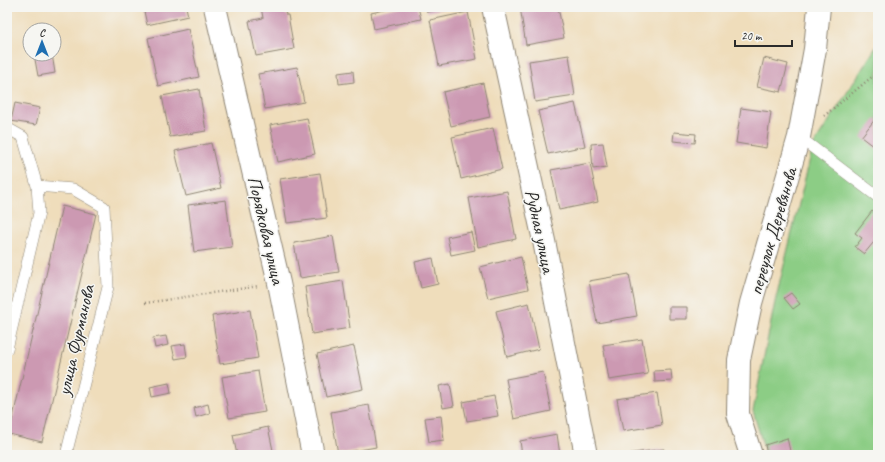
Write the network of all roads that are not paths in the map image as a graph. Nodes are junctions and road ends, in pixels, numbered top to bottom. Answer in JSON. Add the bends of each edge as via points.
{"nodes":[{"id":1,"x":215,"y":7,"type":"edge"},
{"id":2,"x":493,"y":7,"type":"edge"},
{"id":3,"x":819,"y":7,"type":"edge"},
{"id":4,"x":7,"y":128,"type":"edge"},
{"id":5,"x":799,"y":137,"type":"junction"},
{"id":6,"x":37,"y":186,"type":"junction"},
{"id":7,"x":878,"y":197,"type":"edge"},
{"id":8,"x":7,"y":349,"type":"edge"},
{"id":9,"x":66,"y":455,"type":"edge"},
{"id":10,"x":313,"y":455,"type":"edge"},
{"id":11,"x":586,"y":455,"type":"edge"},
{"id":12,"x":750,"y":455,"type":"edge"}],
"edges":[{"from":1,"to":10,"type":"street","name":"Порядковая улица","via":[[280,283]]},
{"from":2,"to":11,"type":"street","name":"Рудная улица","via":[[544,241]]},
{"from":3,"to":5,"type":"street","name":"переулок Деревянова","via":[[815,49]]},
{"from":4,"to":6,"type":"lane","via":[[23,137]]},
{"from":5,"to":7,"type":"lane"},
{"from":5,"to":12,"type":"street","name":"переулок Деревянова","via":[[751,303],[739,360],[738,414]]},
{"from":6,"to":8,"type":"lane","via":[[39,213]]},
{"from":6,"to":9,"type":"lane","name":"улица Фурманова","via":[[73,190],[104,207],[108,287]]}]}
